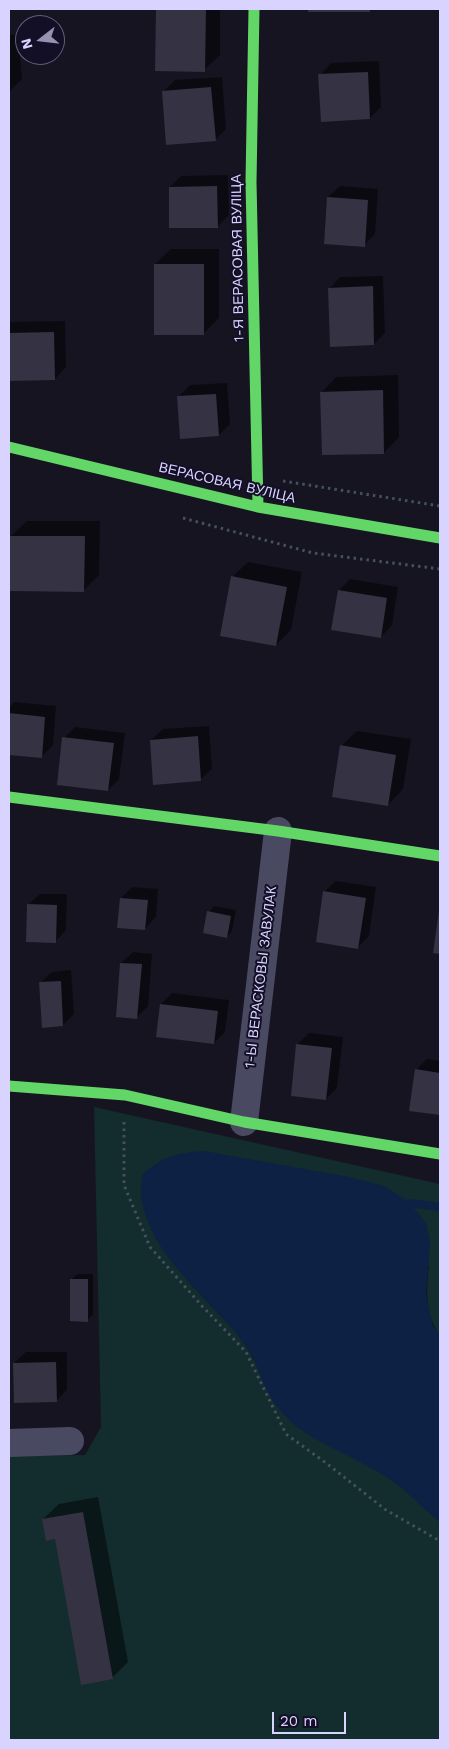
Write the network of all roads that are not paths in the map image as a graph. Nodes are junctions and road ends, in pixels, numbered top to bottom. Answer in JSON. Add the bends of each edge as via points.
{"nodes":[{"id":1,"x":254,"y":9,"type":"edge"},
{"id":2,"x":9,"y":447,"type":"edge"},
{"id":3,"x":258,"y":507,"type":"junction"},
{"id":4,"x":440,"y":538,"type":"edge"},
{"id":5,"x":9,"y":797,"type":"edge"},
{"id":6,"x":278,"y":831,"type":"junction"},
{"id":7,"x":440,"y":856,"type":"edge"},
{"id":8,"x":9,"y":1086,"type":"edge"},
{"id":9,"x":244,"y":1122,"type":"junction"},
{"id":10,"x":440,"y":1154,"type":"edge"},
{"id":11,"x":70,"y":1441,"type":"dead end"},
{"id":12,"x":9,"y":1443,"type":"edge"}],
"edges":[{"from":1,"to":3,"type":"street","name":"1-Я ВЕРАСОВАЯ ВУЛІЦА","via":[[251,182]]},
{"from":2,"to":3,"type":"street","name":"ВЕРАСОВАЯ ВУЛІЦА"},
{"from":3,"to":4,"type":"street","name":"ВЕРАСОВАЯ ВУЛІЦА"},
{"from":5,"to":6,"type":"street"},
{"from":6,"to":7,"type":"street"},
{"from":6,"to":9,"type":"street","name":"1-Ы ВЕРАСКОВЫ ЗАВУЛАК"},
{"from":8,"to":9,"type":"street","via":[[124,1095]]},
{"from":9,"to":10,"type":"street"},
{"from":11,"to":12,"type":"street"}]}
